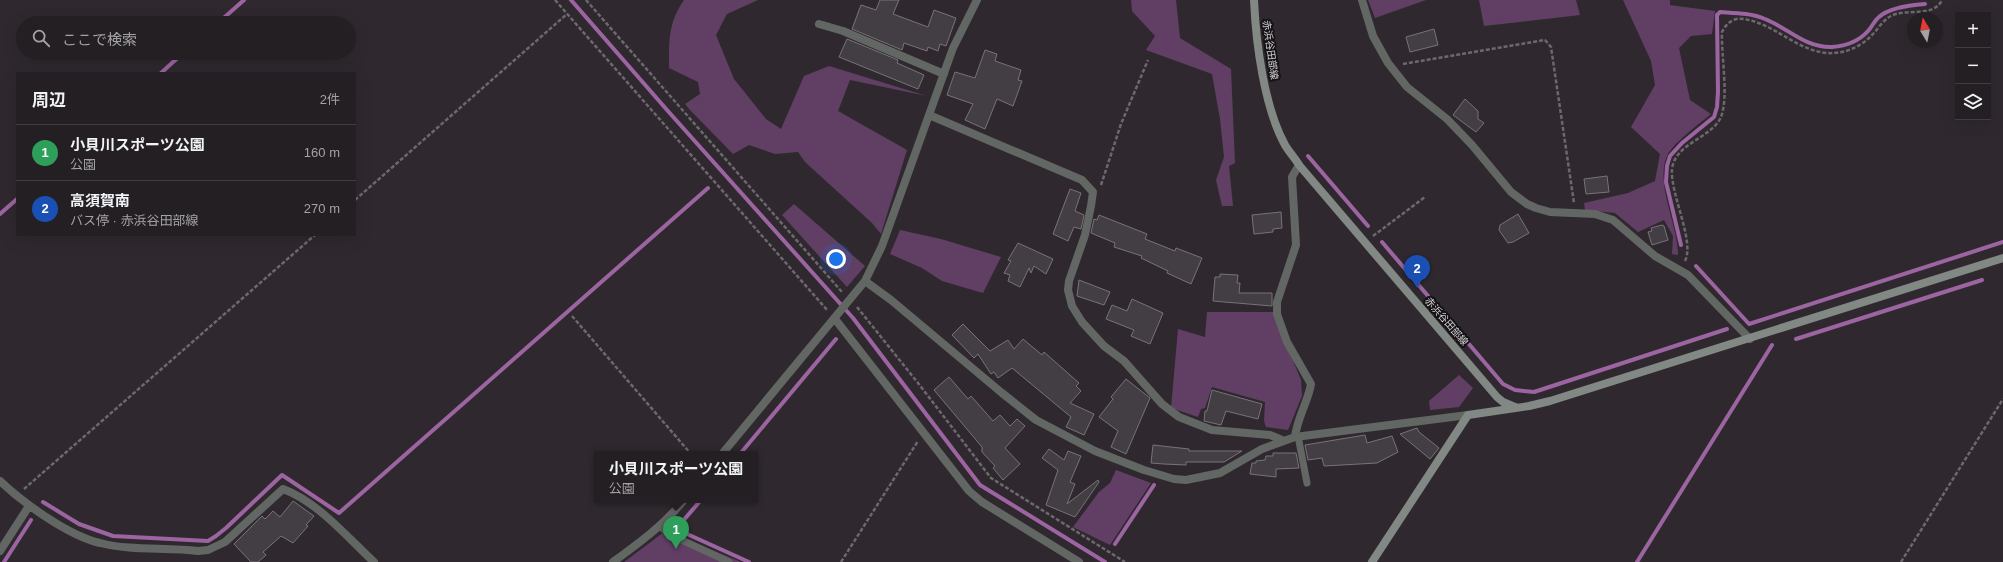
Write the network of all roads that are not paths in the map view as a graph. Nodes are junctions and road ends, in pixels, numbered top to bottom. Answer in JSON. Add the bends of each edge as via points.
{"nodes":[{"id":1,"x":977,"y":0,"type":"edge"},
{"id":2,"x":1254,"y":0,"type":"edge"},
{"id":3,"x":1362,"y":0,"type":"edge"},
{"id":4,"x":819,"y":24,"type":"dead end"},
{"id":5,"x":944,"y":74,"type":"junction"},
{"id":6,"x":929,"y":115,"type":"junction"},
{"id":7,"x":1299,"y":165,"type":"junction"},
{"id":8,"x":2003,"y":258,"type":"edge"},
{"id":9,"x":865,"y":281,"type":"junction"},
{"id":10,"x":837,"y":316,"type":"junction"},
{"id":11,"x":1750,"y":339,"type":"junction"},
{"id":12,"x":1518,"y":408,"type":"junction"},
{"id":13,"x":1468,"y":415,"type":"junction"},
{"id":14,"x":1296,"y":436,"type":"junction"},
{"id":15,"x":1282,"y":440,"type":"junction"},
{"id":16,"x":724,"y":451,"type":"edge"},
{"id":17,"x":0,"y":481,"type":"edge"},
{"id":18,"x":1307,"y":483,"type":"dead end"},
{"id":19,"x":681,"y":503,"type":"edge"},
{"id":20,"x":29,"y":506,"type":"junction"},
{"id":21,"x":659,"y":526,"type":"junction"},
{"id":22,"x":0,"y":551,"type":"edge"},
{"id":23,"x":374,"y":562,"type":"edge"},
{"id":24,"x":613,"y":562,"type":"edge"},
{"id":25,"x":729,"y":562,"type":"edge"},
{"id":26,"x":1079,"y":562,"type":"edge"},
{"id":27,"x":1372,"y":562,"type":"edge"}],
"edges":[{"from":1,"to":5,"type":"street","via":[[953,48]]},
{"from":2,"to":7,"type":"main road","name":"赤浜谷田部線","via":[[1263,70],[1274,118],[1285,144]]},
{"from":3,"to":11,"type":"street","via":[[1373,36],[1407,87],[1447,119],[1472,144],[1511,192],[1527,204],[1550,212],[1595,214],[1613,220],[1655,256],[1688,274]]},
{"from":4,"to":5,"type":"street","via":[[843,31]]},
{"from":5,"to":6,"type":"street"},
{"from":6,"to":9,"type":"street","via":[[882,246]]},
{"from":6,"to":15,"type":"street","via":[[1082,180],[1093,192],[1085,235],[1068,290],[1072,306],[1082,322],[1104,346],[1124,361],[1162,404],[1179,417],[1212,430],[1270,435]]},
{"from":7,"to":12,"type":"main road","name":"赤浜谷田部線","via":[[1497,397]]},
{"from":7,"to":14,"type":"street","via":[[1292,177],[1296,245],[1277,302],[1281,328],[1311,384],[1310,393],[1296,426]]},
{"from":8,"to":11,"type":"main road"},
{"from":9,"to":10,"type":"street"},
{"from":9,"to":15,"type":"street","via":[[1036,420],[1095,451],[1174,479],[1186,480],[1220,473]]},
{"from":10,"to":16,"type":"street"},
{"from":10,"to":26,"type":"street","via":[[969,492]]},
{"from":11,"to":12,"type":"main road","via":[[1550,401]]},
{"from":12,"to":13,"type":"main road"},
{"from":13,"to":14,"type":"street"},
{"from":13,"to":27,"type":"main road"},
{"from":14,"to":15,"type":"street"},
{"from":14,"to":18,"type":"lane"},
{"from":17,"to":20,"type":"street"},
{"from":19,"to":21,"type":"street"},
{"from":20,"to":22,"type":"street"},
{"from":20,"to":23,"type":"street","via":[[75,534],[99,543],[198,551],[208,550],[225,542],[283,489],[320,512]]},
{"from":21,"to":24,"type":"street"},
{"from":21,"to":25,"type":"lane","via":[[671,535]]}]}
